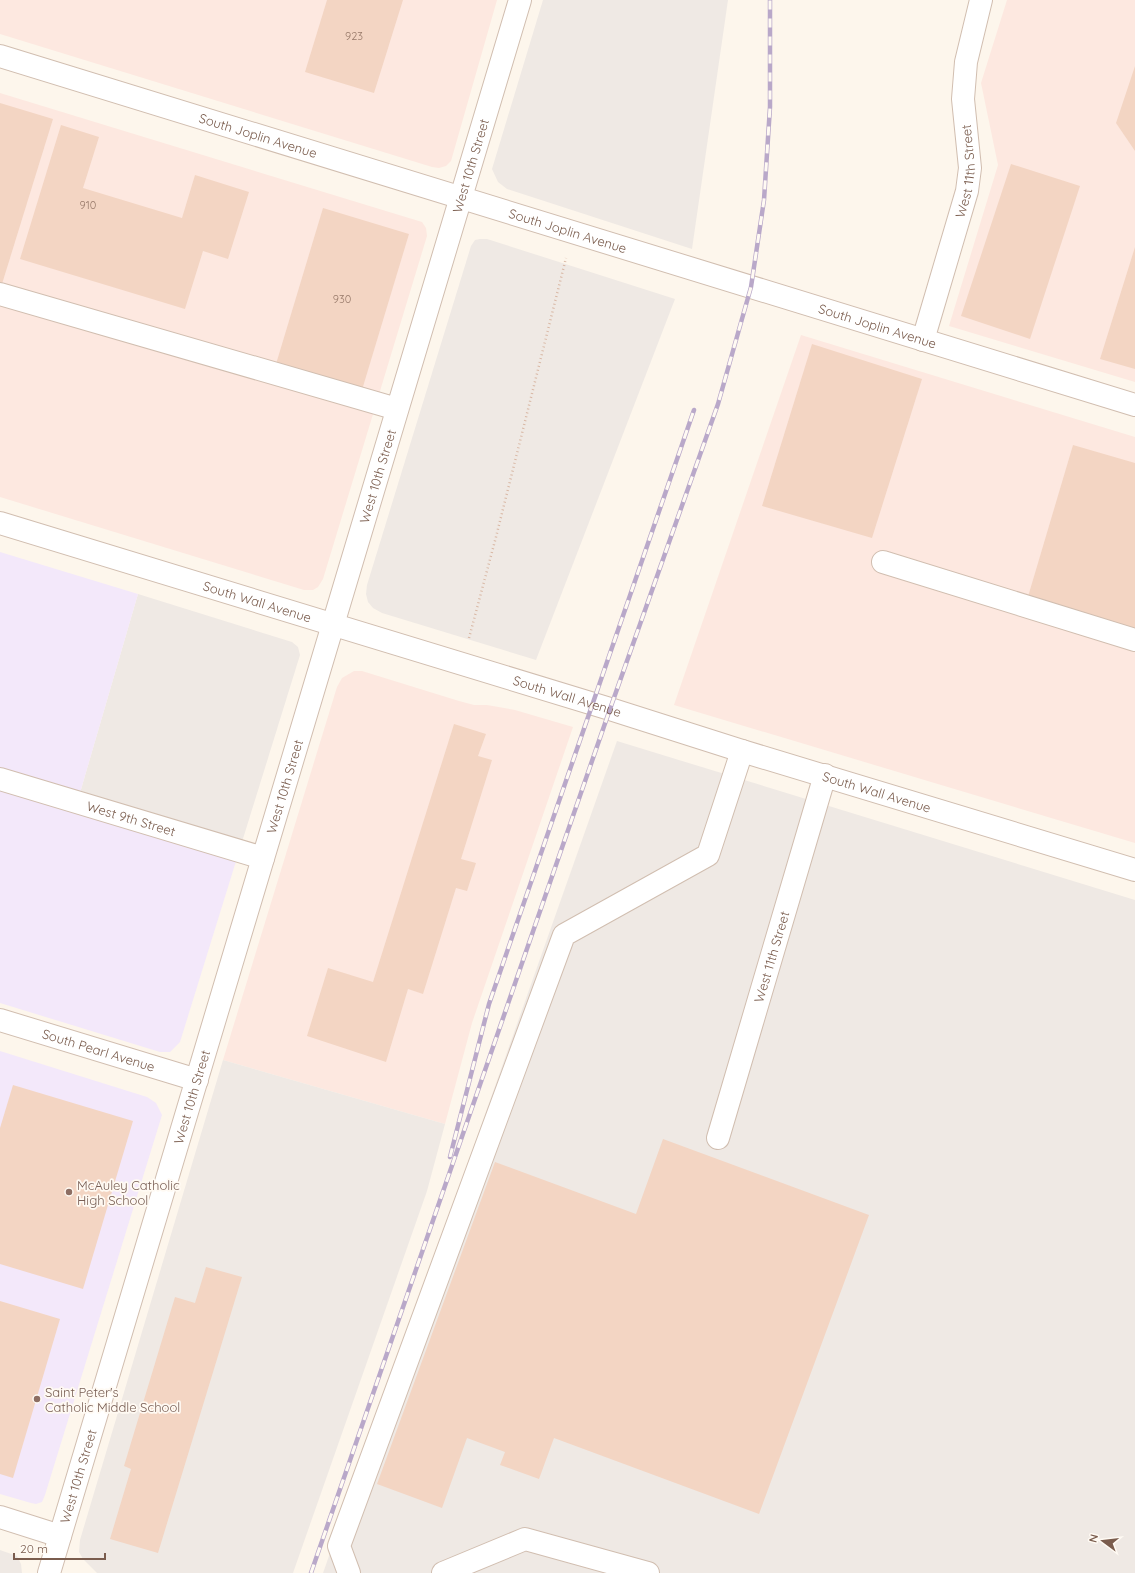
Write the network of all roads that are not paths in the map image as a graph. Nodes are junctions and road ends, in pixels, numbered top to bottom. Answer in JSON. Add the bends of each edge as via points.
{"nodes":[{"id":1,"x":520,"y":0,"type":"edge"},
{"id":2,"x":981,"y":0,"type":"edge"},
{"id":3,"x":0,"y":56,"type":"edge"},
{"id":4,"x":460,"y":198,"type":"junction"},
{"id":5,"x":0,"y":294,"type":"edge"},
{"id":6,"x":924,"y":340,"type":"junction"},
{"id":7,"x":1135,"y":405,"type":"edge"},
{"id":8,"x":397,"y":409,"type":"junction"},
{"id":9,"x":0,"y":523,"type":"edge"},
{"id":10,"x":883,"y":562,"type":"dead end"},
{"id":11,"x":333,"y":625,"type":"junction"},
{"id":12,"x":1135,"y":640,"type":"edge"},
{"id":13,"x":742,"y":752,"type":"junction"},
{"id":14,"x":824,"y":775,"type":"junction"},
{"id":15,"x":0,"y":779,"type":"edge"},
{"id":16,"x":263,"y":858,"type":"junction"},
{"id":17,"x":1135,"y":870,"type":"edge"},
{"id":18,"x":0,"y":1020,"type":"edge"},
{"id":19,"x":196,"y":1080,"type":"junction"},
{"id":20,"x":718,"y":1138,"type":"dead end"},
{"id":21,"x":0,"y":1517,"type":"edge"},
{"id":22,"x":60,"y":1536,"type":"junction"},
{"id":23,"x":49,"y":1573,"type":"edge"},
{"id":24,"x":350,"y":1573,"type":"edge"},
{"id":25,"x":443,"y":1573,"type":"edge"},
{"id":26,"x":648,"y":1573,"type":"edge"}],
"edges":[{"from":1,"to":4,"type":"street","name":"West 10th Street"},
{"from":2,"to":6,"type":"street","name":"West 11th Street","via":[[966,62],[963,99],[970,168],[968,191]]},
{"from":3,"to":4,"type":"street","name":"South Joplin Avenue"},
{"from":4,"to":6,"type":"street","name":"South Joplin Avenue"},
{"from":4,"to":8,"type":"street","name":"West 10th Street"},
{"from":5,"to":8,"type":"street"},
{"from":6,"to":7,"type":"street","name":"South Joplin Avenue"},
{"from":8,"to":11,"type":"street","name":"West 10th Street"},
{"from":9,"to":11,"type":"street","name":"South Wall Avenue"},
{"from":10,"to":12,"type":"street"},
{"from":11,"to":13,"type":"street","name":"South Wall Avenue"},
{"from":11,"to":16,"type":"street","name":"West 10th Street"},
{"from":13,"to":14,"type":"street","name":"South Wall Avenue"},
{"from":13,"to":24,"type":"street","via":[[708,855],[564,935],[339,1546]]},
{"from":14,"to":17,"type":"street","name":"South Wall Avenue"},
{"from":14,"to":20,"type":"street","name":"West 11th Street"},
{"from":15,"to":16,"type":"street","name":"West 9th Street"},
{"from":16,"to":19,"type":"street","name":"West 10th Street"},
{"from":18,"to":19,"type":"street","name":"South Pearl Avenue"},
{"from":19,"to":22,"type":"street","name":"West 10th Street"},
{"from":21,"to":22,"type":"street"},
{"from":22,"to":23,"type":"street","name":"West 10th Street"},
{"from":25,"to":26,"type":"street","via":[[525,1539]]}]}
